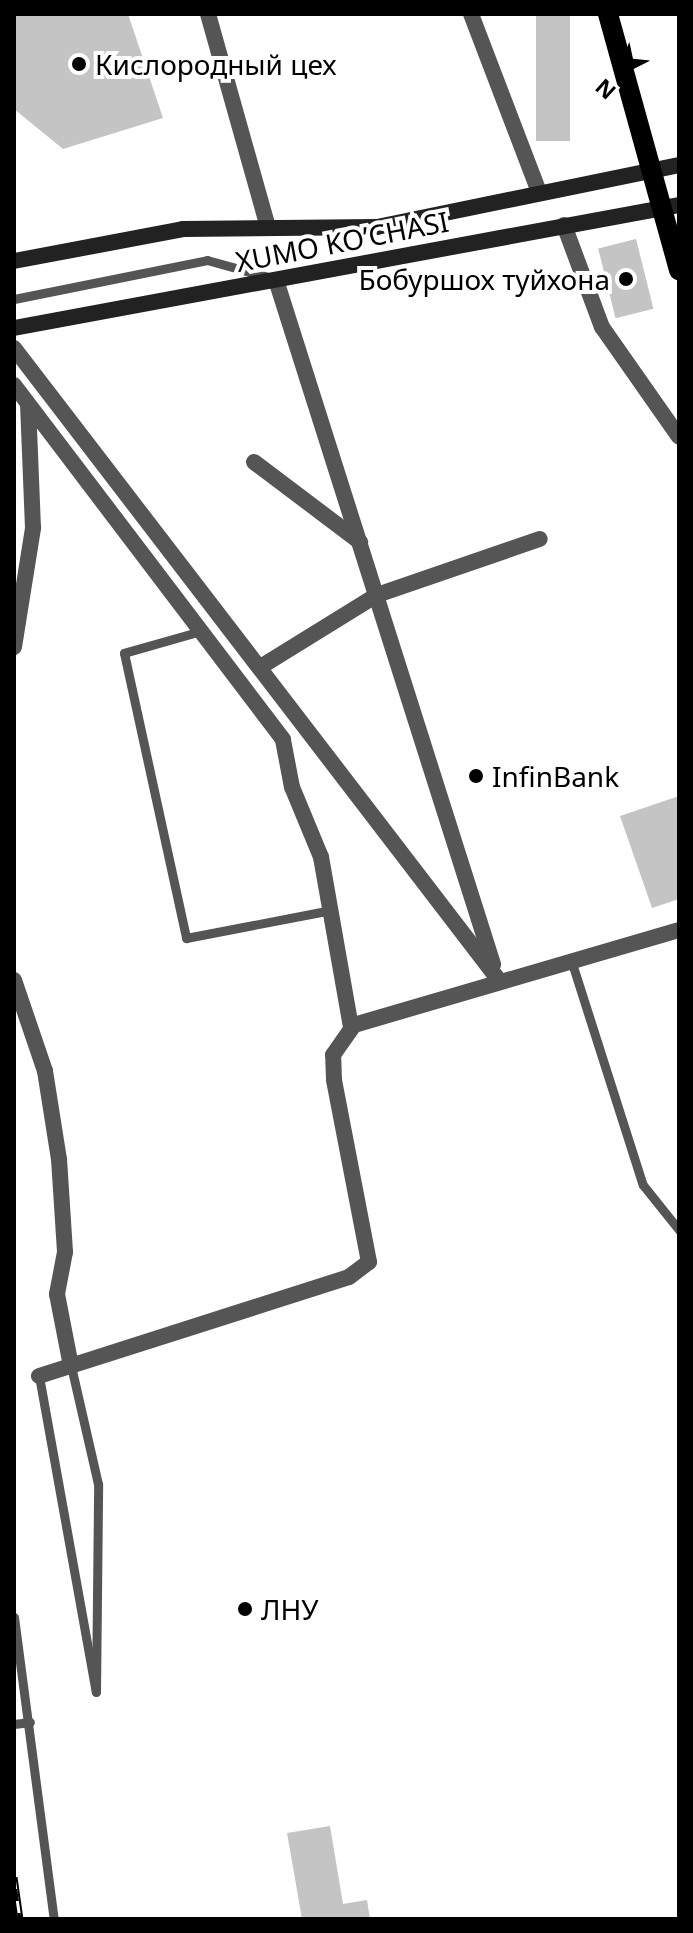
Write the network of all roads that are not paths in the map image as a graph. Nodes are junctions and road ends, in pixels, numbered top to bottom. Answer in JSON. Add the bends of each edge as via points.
{"nodes":[{"id":1,"x":208,"y":14,"type":"edge"},
{"id":2,"x":471,"y":14,"type":"edge"},
{"id":3,"x":608,"y":14,"type":"edge"},
{"id":4,"x":679,"y":165,"type":"edge"},
{"id":5,"x":651,"y":170,"type":"junction"},
{"id":6,"x":539,"y":192,"type":"junction"},
{"id":7,"x":670,"y":206,"type":"edge"},
{"id":8,"x":564,"y":225,"type":"junction"},
{"id":9,"x":268,"y":227,"type":"junction"},
{"id":10,"x":14,"y":261,"type":"edge"},
{"id":11,"x":679,"y":270,"type":"edge"},
{"id":12,"x":276,"y":280,"type":"junction"},
{"id":13,"x":14,"y":299,"type":"edge"},
{"id":14,"x":14,"y":328,"type":"edge"},
{"id":15,"x":14,"y":348,"type":"edge"},
{"id":16,"x":14,"y":385,"type":"edge"},
{"id":17,"x":28,"y":405,"type":"junction"},
{"id":18,"x":679,"y":437,"type":"edge"},
{"id":19,"x":254,"y":462,"type":"dead end"},
{"id":20,"x":540,"y":539,"type":"dead end"},
{"id":21,"x":360,"y":542,"type":"junction"},
{"id":22,"x":377,"y":595,"type":"junction"},
{"id":23,"x":201,"y":631,"type":"junction"},
{"id":24,"x":14,"y":647,"type":"edge"},
{"id":25,"x":262,"y":666,"type":"junction"},
{"id":26,"x":331,"y":910,"type":"junction"},
{"id":27,"x":679,"y":930,"type":"edge"},
{"id":28,"x":570,"y":957,"type":"junction"},
{"id":29,"x":498,"y":979,"type":"junction"},
{"id":30,"x":14,"y":980,"type":"edge"},
{"id":31,"x":351,"y":1028,"type":"junction"},
{"id":32,"x":679,"y":1230,"type":"edge"},
{"id":33,"x":71,"y":1366,"type":"junction"},
{"id":34,"x":39,"y":1376,"type":"joint"},
{"id":35,"x":14,"y":1617,"type":"edge"},
{"id":36,"x":30,"y":1722,"type":"junction"},
{"id":37,"x":14,"y":1724,"type":"edge"},
{"id":38,"x":54,"y":1919,"type":"edge"}],
"edges":[{"from":1,"to":9,"type":"street"},
{"from":2,"to":6,"type":"street"},
{"from":3,"to":5,"type":"main road"},
{"from":4,"to":5,"type":"main road","name":"XUMO KO’CHASI"},
{"from":5,"to":6,"type":"main road","name":"XUMO KO’CHASI"},
{"from":5,"to":7,"type":"main road"},
{"from":6,"to":9,"type":"main road","name":"XUMO KO’CHASI","via":[[377,227]]},
{"from":7,"to":8,"type":"main road","name":"XUMO KO’CHASI"},
{"from":7,"to":11,"type":"main road"},
{"from":8,"to":12,"type":"main road","name":"XUMO KO’CHASI"},
{"from":8,"to":18,"type":"street","via":[[602,327]]},
{"from":9,"to":10,"type":"main road","name":"XUMO KO’CHASI","via":[[183,229]]},
{"from":12,"to":13,"type":"lane","via":[[207,260]]},
{"from":12,"to":14,"type":"main road","name":"XUMO KO’CHASI"},
{"from":12,"to":21,"type":"street"},
{"from":15,"to":25,"type":"street"},
{"from":16,"to":17,"type":"street"},
{"from":17,"to":23,"type":"street"},
{"from":17,"to":24,"type":"street","via":[[33,528]]},
{"from":19,"to":21,"type":"street"},
{"from":20,"to":22,"type":"street"},
{"from":21,"to":22,"type":"street"},
{"from":22,"to":25,"type":"street"},
{"from":22,"to":29,"type":"street"},
{"from":23,"to":26,"type":"street","via":[[283,740]]},
{"from":23,"to":26,"type":"lane","via":[[124,653],[186,938]]},
{"from":25,"to":29,"type":"street"},
{"from":26,"to":31,"type":"street"},
{"from":27,"to":28,"type":"street"},
{"from":28,"to":29,"type":"street"},
{"from":28,"to":32,"type":"lane","via":[[643,1185]]},
{"from":29,"to":31,"type":"street"},
{"from":30,"to":33,"type":"street","via":[[45,1071],[59,1159],[65,1252],[57,1294]]},
{"from":31,"to":33,"type":"street","via":[[333,1055],[334,1080],[369,1262],[349,1277]]},
{"from":33,"to":34,"type":"street"},
{"from":33,"to":34,"type":"lane","via":[[98,1484],[96,1692]]},
{"from":35,"to":36,"type":"lane"},
{"from":36,"to":37,"type":"lane"},
{"from":36,"to":38,"type":"lane"}]}
